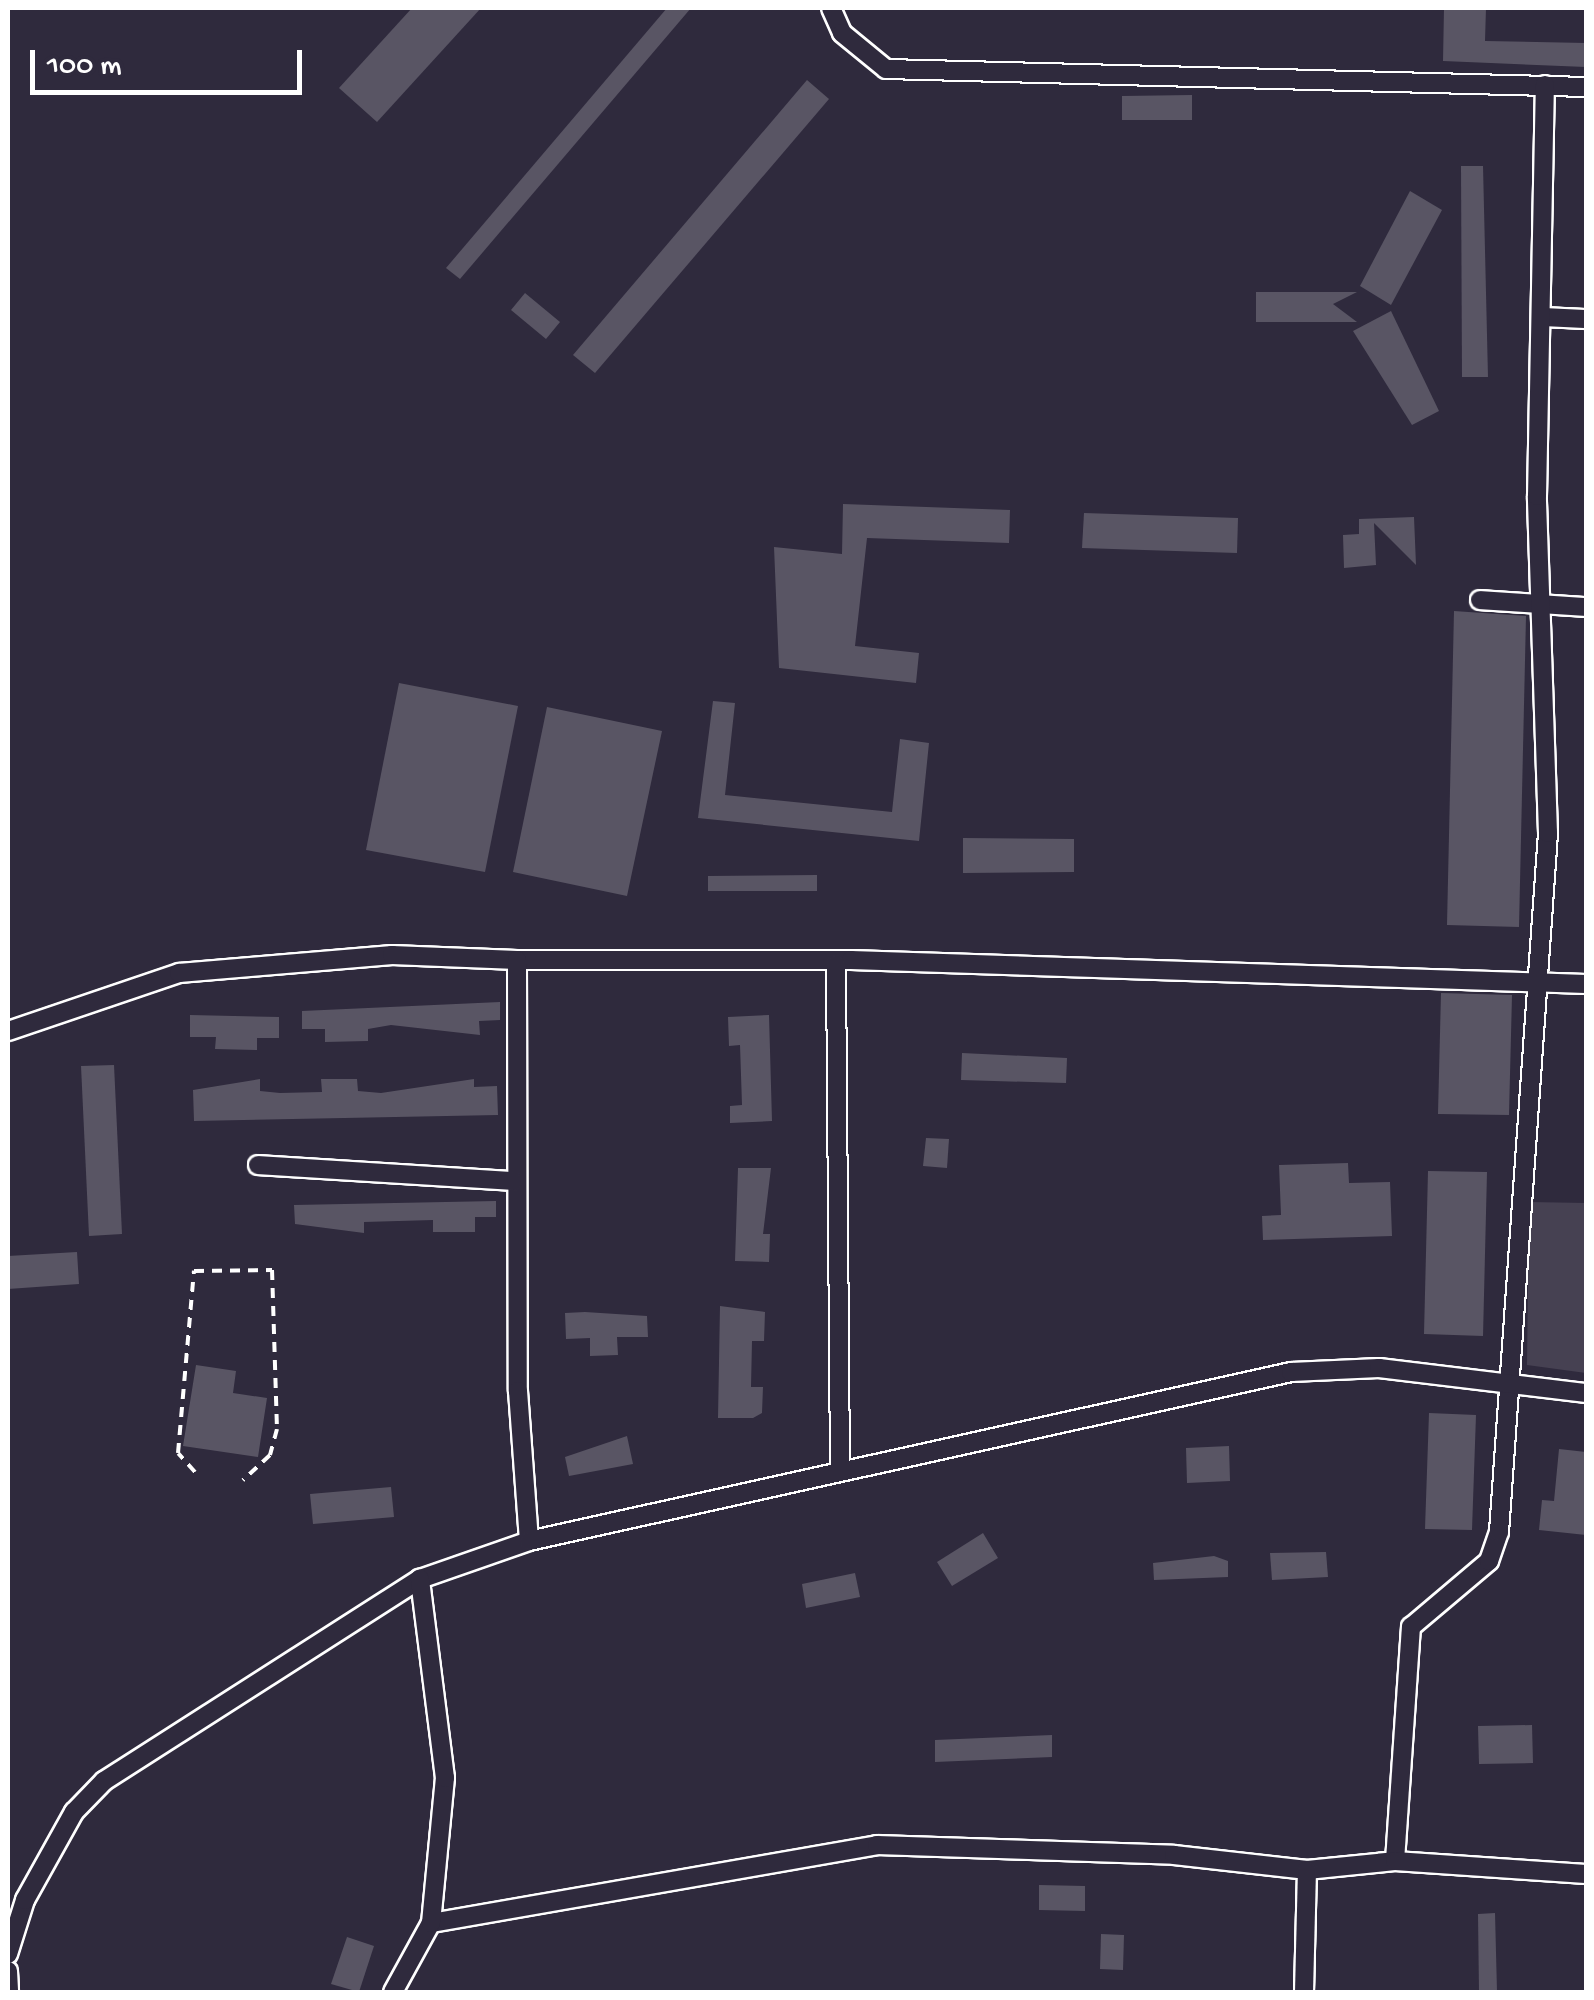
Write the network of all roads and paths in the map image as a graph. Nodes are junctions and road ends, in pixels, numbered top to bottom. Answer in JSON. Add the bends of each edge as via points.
{"nodes":[{"id":1,"x":830,"y":8,"type":"edge"},
{"id":2,"x":1545,"y":86,"type":"junction"},
{"id":3,"x":1586,"y":87,"type":"edge"},
{"id":4,"x":1542,"y":316,"type":"junction"},
{"id":5,"x":1586,"y":319,"type":"edge"},
{"id":6,"x":1480,"y":600,"type":"dead end"},
{"id":7,"x":1542,"y":606,"type":"junction"},
{"id":8,"x":1586,"y":607,"type":"edge"},
{"id":9,"x":516,"y":960,"type":"junction"},
{"id":10,"x":836,"y":964,"type":"junction"},
{"id":11,"x":1536,"y":984,"type":"junction"},
{"id":12,"x":1586,"y":984,"type":"edge"},
{"id":13,"x":8,"y":1030,"type":"edge"},
{"id":14,"x":258,"y":1165,"type":"dead end"},
{"id":15,"x":513,"y":1181,"type":"junction"},
{"id":16,"x":1503,"y":1382,"type":"junction"},
{"id":17,"x":1586,"y":1393,"type":"edge"},
{"id":18,"x":195,"y":1472,"type":"dead end"},
{"id":19,"x":840,"y":1472,"type":"junction"},
{"id":20,"x":243,"y":1480,"type":"dead end"},
{"id":21,"x":529,"y":1541,"type":"junction"},
{"id":22,"x":420,"y":1578,"type":"junction"},
{"id":23,"x":1395,"y":1862,"type":"junction"},
{"id":24,"x":1306,"y":1870,"type":"junction"},
{"id":25,"x":1586,"y":1874,"type":"edge"},
{"id":26,"x":431,"y":1923,"type":"junction"},
{"id":27,"x":8,"y":1954,"type":"edge"},
{"id":28,"x":8,"y":1970,"type":"edge"},
{"id":29,"x":10,"y":1992,"type":"edge"},
{"id":30,"x":392,"y":1992,"type":"edge"},
{"id":31,"x":1304,"y":1992,"type":"edge"}],
"edges":[{"from":1,"to":2,"type":"street","via":[[842,33],[886,69]]},
{"from":2,"to":3,"type":"street"},
{"from":2,"to":4,"type":"street"},
{"from":4,"to":5,"type":"street"},
{"from":4,"to":7,"type":"street"},
{"from":6,"to":7,"type":"street"},
{"from":7,"to":8,"type":"street"},
{"from":7,"to":11,"type":"street","via":[[1548,834]]},
{"from":9,"to":10,"type":"street"},
{"from":9,"to":13,"type":"street","via":[[392,956],[179,972]]},
{"from":9,"to":15,"type":"street"},
{"from":10,"to":11,"type":"street"},
{"from":10,"to":19,"type":"street"},
{"from":11,"to":12,"type":"street"},
{"from":11,"to":16,"type":"street"},
{"from":14,"to":15,"type":"street"},
{"from":15,"to":21,"type":"street"},
{"from":16,"to":17,"type":"street"},
{"from":16,"to":19,"type":"street","via":[[1378,1368],[1292,1372]]},
{"from":16,"to":23,"type":"street","via":[[1499,1532],[1488,1561],[1411,1627],[1407,1643]]},
{"from":18,"to":20,"type":"path","via":[[178,1453],[194,1271],[272,1270],[279,1416],[270,1455]]},
{"from":19,"to":21,"type":"street"},
{"from":21,"to":22,"type":"street"},
{"from":22,"to":26,"type":"street","via":[[446,1778]]},
{"from":22,"to":27,"type":"street","via":[[104,1780],[74,1812],[25,1900]]},
{"from":23,"to":24,"type":"street"},
{"from":23,"to":25,"type":"street"},
{"from":24,"to":26,"type":"street","via":[[1174,1856],[876,1845]]},
{"from":24,"to":31,"type":"street"},
{"from":26,"to":30,"type":"street"},
{"from":28,"to":29,"type":"street"}]}
